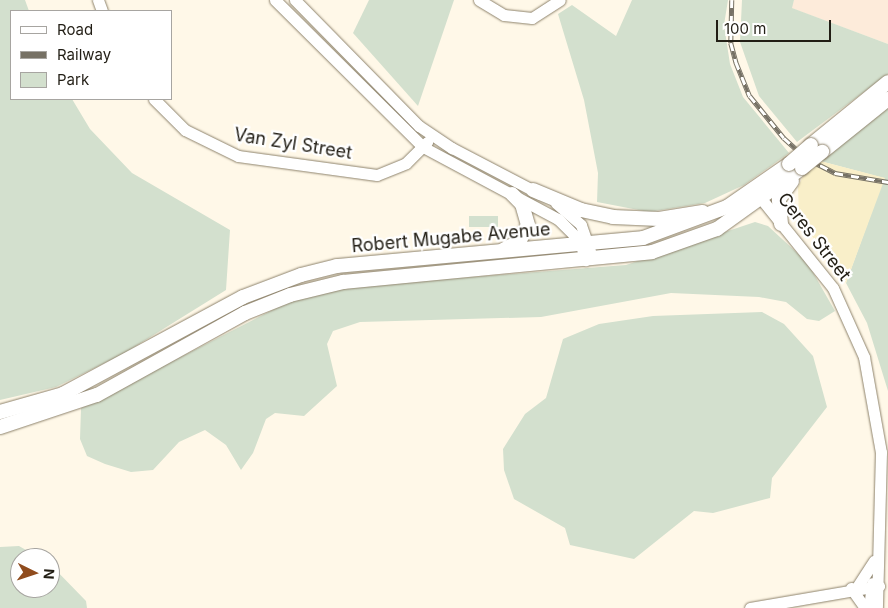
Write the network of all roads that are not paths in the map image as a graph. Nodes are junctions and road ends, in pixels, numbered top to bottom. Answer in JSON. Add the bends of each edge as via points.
{"nodes":[{"id":1,"x":275,"y":0,"type":"edge"},
{"id":2,"x":295,"y":0,"type":"edge"},
{"id":3,"x":479,"y":0,"type":"edge"},
{"id":4,"x":560,"y":0,"type":"edge"},
{"id":5,"x":888,"y":82,"type":"edge"},
{"id":6,"x":888,"y":99,"type":"edge"},
{"id":7,"x":155,"y":100,"type":"edge"},
{"id":8,"x":431,"y":135,"type":"junction"},
{"id":9,"x":423,"y":147,"type":"junction"},
{"id":10,"x":816,"y":148,"type":"junction"},
{"id":11,"x":797,"y":167,"type":"junction"},
{"id":12,"x":533,"y":190,"type":"junction"},
{"id":13,"x":512,"y":194,"type":"junction"},
{"id":14,"x":758,"y":194,"type":"junction"},
{"id":15,"x":727,"y":207,"type":"junction"},
{"id":16,"x":781,"y":224,"type":"junction"},
{"id":17,"x":498,"y":252,"type":"junction"},
{"id":18,"x":587,"y":253,"type":"junction"},
{"id":19,"x":0,"y":412,"type":"edge"},
{"id":20,"x":0,"y":427,"type":"edge"},
{"id":21,"x":879,"y":542,"type":"junction"},
{"id":22,"x":874,"y":561,"type":"junction"},
{"id":23,"x":875,"y":586,"type":"junction"},
{"id":24,"x":854,"y":588,"type":"junction"},
{"id":25,"x":750,"y":608,"type":"edge"},
{"id":26,"x":867,"y":608,"type":"edge"},
{"id":27,"x":878,"y":608,"type":"edge"}],
"edges":[{"from":1,"to":9,"type":"street"},
{"from":2,"to":8,"type":"street"},
{"from":3,"to":4,"type":"street","via":[[504,15],[532,18]]},
{"from":5,"to":10,"type":"main road","name":"Robert Mugabe Avenue"},
{"from":6,"to":10,"type":"main road","name":"Robert Mugabe Avenue"},
{"from":7,"to":9,"type":"street","name":"Van Zyl Street","via":[[185,130],[238,156],[377,175],[394,170]]},
{"from":8,"to":9,"type":"street","name":"Van Zyl Street"},
{"from":8,"to":12,"type":"street"},
{"from":9,"to":13,"type":"street"},
{"from":10,"to":11,"type":"main road","name":"Robert Mugabe Avenue","bridge":true},
{"from":11,"to":14,"type":"main road","name":"Robert Mugabe Avenue"},
{"from":11,"to":16,"type":"main road","via":[[779,198]]},
{"from":12,"to":15,"type":"main road","via":[[581,210],[626,219],[670,218]]},
{"from":12,"to":18,"type":"street","via":[[576,219]]},
{"from":13,"to":17,"type":"main road","via":[[522,204],[528,225],[519,242]]},
{"from":13,"to":18,"type":"street","via":[[567,225]]},
{"from":14,"to":15,"type":"main road","name":"Robert Mugabe Avenue"},
{"from":14,"to":16,"type":"street","name":"Ceres Street"},
{"from":14,"to":18,"type":"main road","name":"Robert Mugabe Avenue","via":[[736,218],[686,242]]},
{"from":15,"to":18,"type":"main road","name":"Robert Mugabe Avenue","via":[[665,233]]},
{"from":16,"to":21,"type":"street","name":"Ceres Street","via":[[833,288],[864,357],[880,431]]},
{"from":17,"to":18,"type":"main road","name":"Robert Mugabe Avenue"},
{"from":17,"to":19,"type":"main road","name":"Robert Mugabe Avenue","via":[[338,266],[300,275],[243,297],[63,394]]},
{"from":18,"to":20,"type":"main road","name":"Robert Mugabe Avenue","via":[[313,288],[245,313],[97,395]]},
{"from":21,"to":22,"type":"street","name":"Ceres Street"},
{"from":21,"to":23,"type":"street","name":"Ceres Street"},
{"from":22,"to":23,"type":"street","name":"Ceres Street"},
{"from":22,"to":24,"type":"street"},
{"from":23,"to":24,"type":"street"},
{"from":23,"to":26,"type":"street","name":"Ceres Street"},
{"from":23,"to":27,"type":"street","name":"Ceres Street"},
{"from":24,"to":25,"type":"street"},
{"from":24,"to":26,"type":"street"}]}
